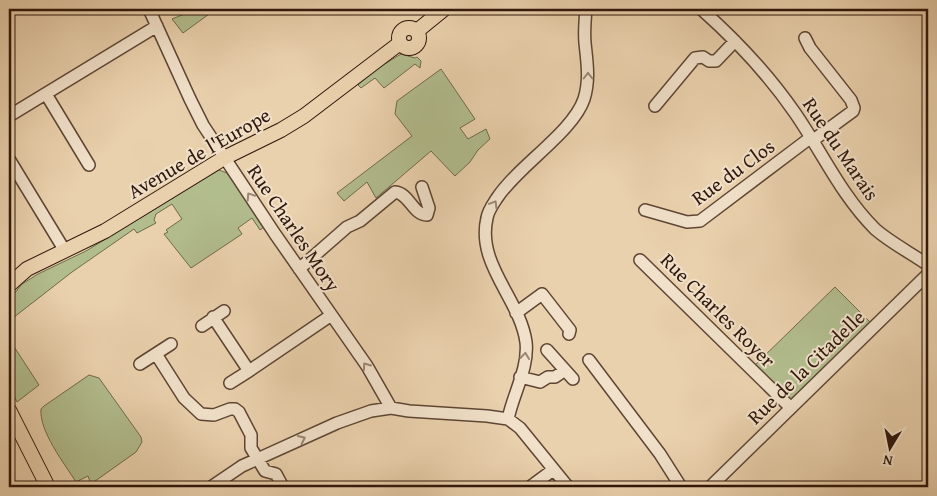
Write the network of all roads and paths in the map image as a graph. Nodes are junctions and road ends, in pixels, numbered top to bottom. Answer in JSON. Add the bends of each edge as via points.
{"nodes":[{"id":1,"x":149,"y":9,"type":"edge"},
{"id":2,"x":444,"y":9,"type":"edge"},
{"id":3,"x":586,"y":9,"type":"edge"},
{"id":4,"x":701,"y":9,"type":"edge"},
{"id":5,"x":157,"y":26,"type":"junction"},
{"id":6,"x":804,"y":38,"type":"dead end"},
{"id":7,"x":735,"y":41,"type":"junction"},
{"id":8,"x":46,"y":94,"type":"junction"},
{"id":9,"x":655,"y":106,"type":"dead end"},
{"id":10,"x":9,"y":116,"type":"edge"},
{"id":11,"x":811,"y":140,"type":"junction"},
{"id":12,"x":224,"y":158,"type":"junction"},
{"id":13,"x":9,"y":159,"type":"edge"},
{"id":14,"x":89,"y":164,"type":"dead end"},
{"id":15,"x":422,"y":187,"type":"dead end"},
{"id":16,"x":645,"y":210,"type":"dead end"},
{"id":17,"x":65,"y":251,"type":"junction"},
{"id":18,"x":640,"y":260,"type":"dead end"},
{"id":19,"x":926,"y":261,"type":"edge"},
{"id":20,"x":299,"y":269,"type":"junction"},
{"id":21,"x":928,"y":274,"type":"edge"},
{"id":22,"x":9,"y":285,"type":"edge"},
{"id":23,"x":224,"y":311,"type":"dead end"},
{"id":24,"x":516,"y":313,"type":"junction"},
{"id":25,"x":330,"y":316,"type":"junction"},
{"id":26,"x":213,"y":317,"type":"junction"},
{"id":27,"x":202,"y":326,"type":"dead end"},
{"id":28,"x":569,"y":334,"type":"dead end"},
{"id":29,"x":172,"y":344,"type":"dead end"},
{"id":30,"x":547,"y":350,"type":"dead end"},
{"id":31,"x":156,"y":354,"type":"junction"},
{"id":32,"x":589,"y":360,"type":"dead end"},
{"id":33,"x":140,"y":364,"type":"dead end"},
{"id":34,"x":565,"y":370,"type":"junction"},
{"id":35,"x":248,"y":371,"type":"junction"},
{"id":36,"x":520,"y":377,"type":"junction"},
{"id":37,"x":573,"y":379,"type":"dead end"},
{"id":38,"x":230,"y":383,"type":"dead end"},
{"id":39,"x":392,"y":408,"type":"junction"},
{"id":40,"x":791,"y":408,"type":"junction"},
{"id":41,"x":9,"y":410,"type":"edge"},
{"id":42,"x":508,"y":419,"type":"junction"},
{"id":43,"x":258,"y":459,"type":"junction"},
{"id":44,"x":553,"y":470,"type":"junction"},
{"id":45,"x":48,"y":487,"type":"edge"},
{"id":46,"x":211,"y":487,"type":"edge"},
{"id":47,"x":283,"y":487,"type":"edge"},
{"id":48,"x":530,"y":487,"type":"edge"},
{"id":49,"x":568,"y":487,"type":"edge"},
{"id":50,"x":681,"y":487,"type":"edge"},
{"id":51,"x":710,"y":487,"type":"edge"}],
"edges":[{"from":1,"to":5,"type":"street","name":"Rue Charles Mory"},
{"from":2,"to":12,"type":"main road","name":"Avenue de l'Europe","via":[[417,31],[419,41],[415,46],[409,48],[400,43],[304,116]]},
{"from":24,"to":3,"type":"street","one_way":true,"via":[[488,252],[487,216],[505,187],[564,129],[583,101],[588,85]]},
{"from":4,"to":7,"type":"street","name":"Rue du Marais"},
{"from":5,"to":8,"type":"street"},
{"from":5,"to":12,"type":"street","name":"Rue Charles Mory","via":[[196,113]]},
{"from":6,"to":11,"type":"street","name":"Rue du Clos","via":[[854,108]]},
{"from":7,"to":9,"type":"street","via":[[716,61],[696,58]]},
{"from":7,"to":11,"type":"street","name":"Rue du Marais","via":[[781,95]]},
{"from":8,"to":10,"type":"street"},
{"from":8,"to":14,"type":"street"},
{"from":11,"to":16,"type":"street","name":"Rue du Clos","via":[[700,221],[688,222]]},
{"from":11,"to":19,"type":"street","name":"Rue du Marais","via":[[835,180],[874,227],[883,236]]},
{"from":12,"to":17,"type":"main road","name":"Avenue de l'Europe","via":[[105,231]]},
{"from":20,"to":12,"type":"street","name":"Rue Charles Mory","one_way":true},
{"from":13,"to":17,"type":"street"},
{"from":15,"to":20,"type":"street","via":[[429,208],[427,215],[420,213],[402,193],[395,192],[360,221],[347,227]]},
{"from":17,"to":22,"type":"main road","name":"Avenue de l'Europe","via":[[27,269]]},
{"from":18,"to":40,"type":"street","name":"Rue Charles Royer"},
{"from":20,"to":25,"type":"street","name":"Rue Charles Mory"},
{"from":21,"to":40,"type":"street","name":"Rue de la Citadelle"},
{"from":23,"to":26,"type":"street"},
{"from":24,"to":28,"type":"street","via":[[542,294],[570,330]]},
{"from":36,"to":24,"type":"street","one_way":true,"via":[[526,358],[526,341]]},
{"from":25,"to":35,"type":"street"},
{"from":39,"to":25,"type":"street","name":"Rue Charles Mory","one_way":true,"via":[[367,366]]},
{"from":26,"to":27,"type":"street"},
{"from":26,"to":35,"type":"street"},
{"from":29,"to":31,"type":"street"},
{"from":30,"to":34,"type":"street"},
{"from":31,"to":33,"type":"street"},
{"from":31,"to":43,"type":"street","via":[[184,398],[201,414],[214,415],[230,409],[239,412],[251,435],[251,448]]},
{"from":32,"to":50,"type":"street"},
{"from":34,"to":36,"type":"street","via":[[540,382]]},
{"from":34,"to":37,"type":"street"},
{"from":35,"to":38,"type":"street"},
{"from":36,"to":42,"type":"street"},
{"from":39,"to":42,"type":"street"},
{"from":43,"to":39,"type":"street","one_way":true,"via":[[337,423],[371,411]]},
{"from":40,"to":51,"type":"street","name":"Rue de la Citadelle"},
{"from":41,"to":45,"type":"main road"},
{"from":42,"to":44,"type":"street","via":[[520,428]]},
{"from":43,"to":46,"type":"street"},
{"from":43,"to":47,"type":"street","via":[[265,471],[276,474]]},
{"from":44,"to":48,"type":"street"},
{"from":44,"to":49,"type":"street"}]}
